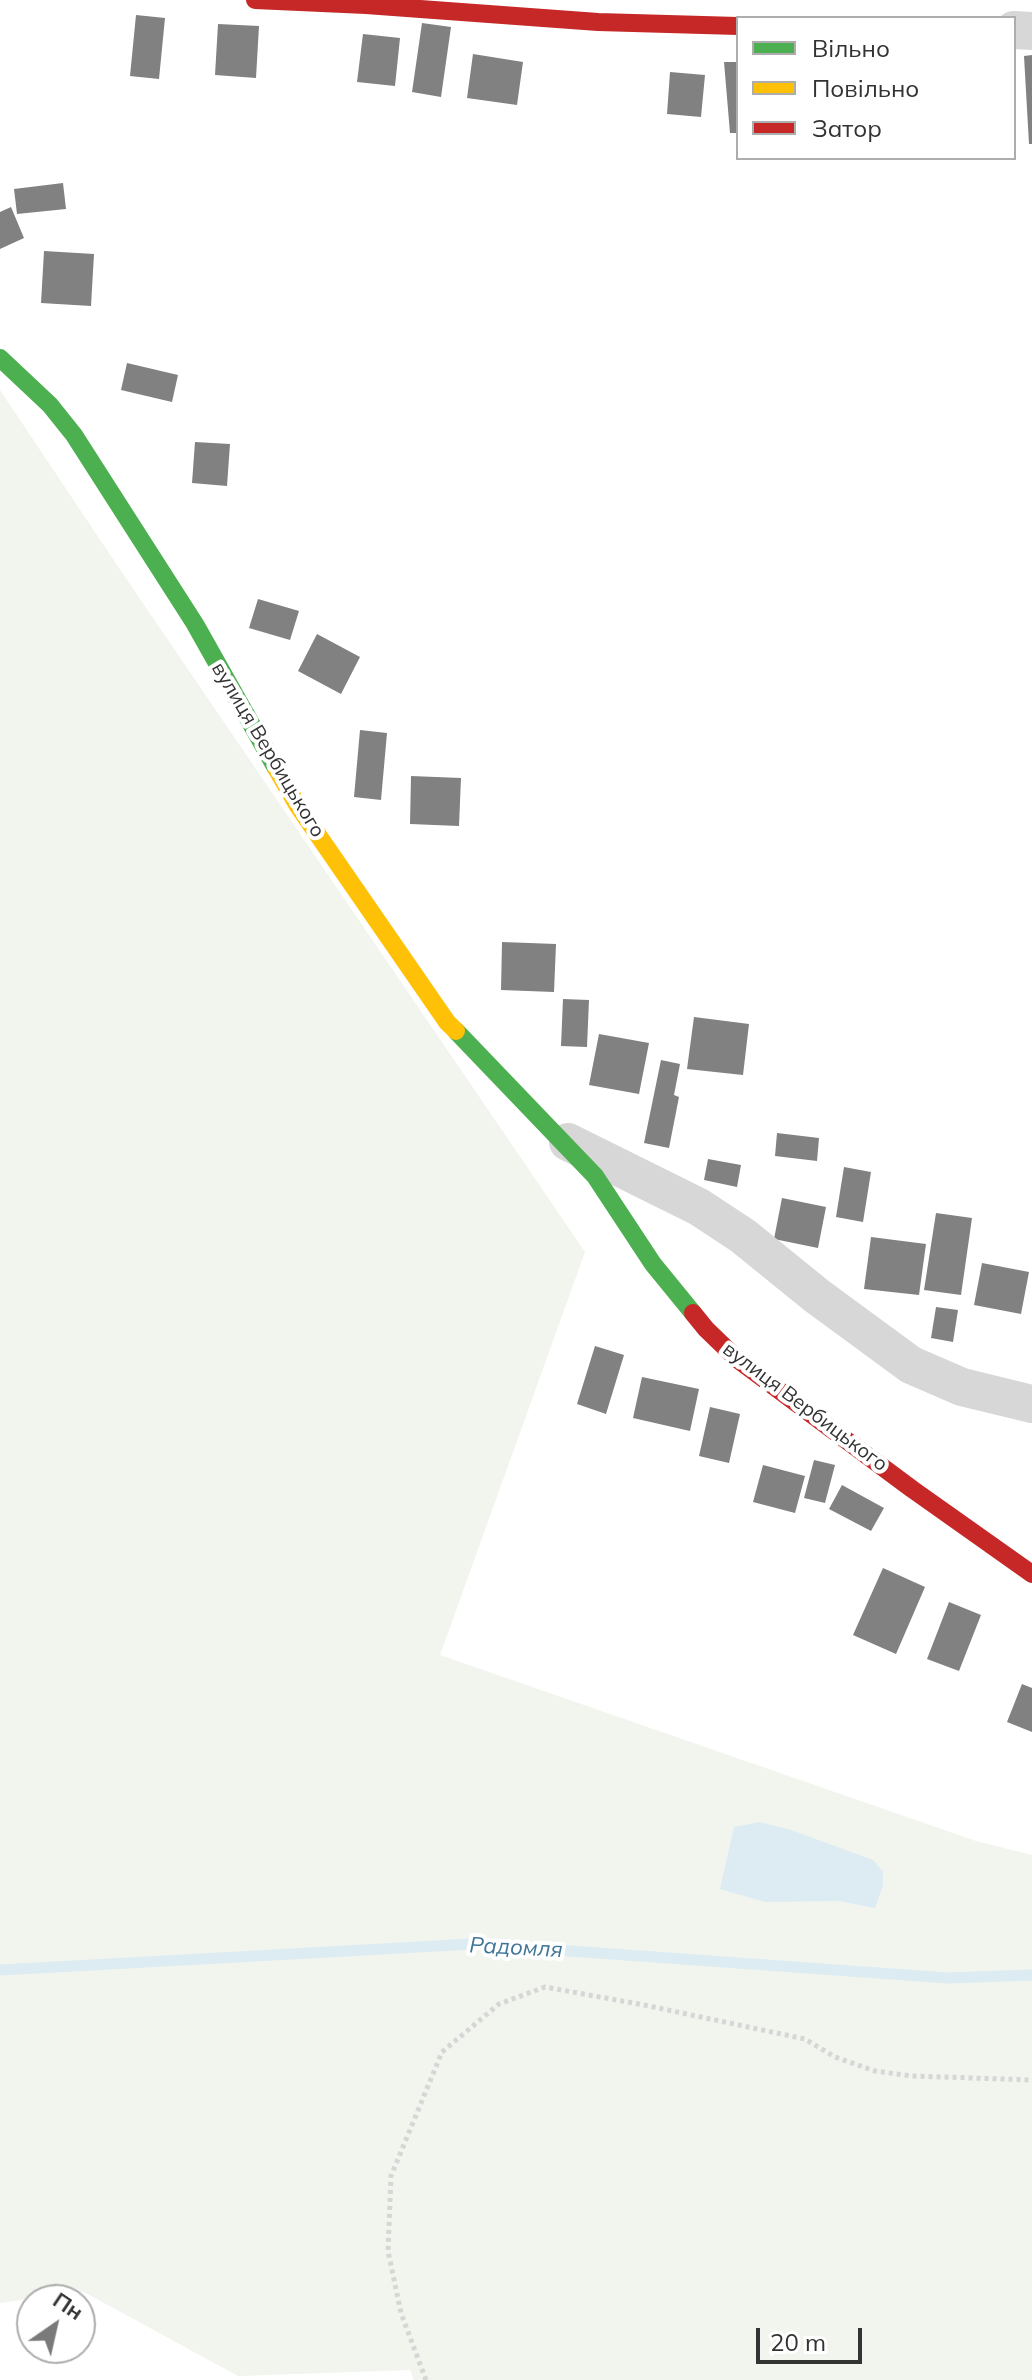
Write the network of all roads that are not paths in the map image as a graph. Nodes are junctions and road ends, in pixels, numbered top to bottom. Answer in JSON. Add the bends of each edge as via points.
{"nodes":[{"id":1,"x":255,"y":0,"type":"edge"},
{"id":2,"x":736,"y":26,"type":"edge"},
{"id":3,"x":0,"y":358,"type":"edge"},
{"id":4,"x":552,"y":1132,"type":"junction"},
{"id":5,"x":1032,"y":1404,"type":"edge"},
{"id":6,"x":1032,"y":1574,"type":"edge"}],
"edges":[{"from":1,"to":2,"type":"street"},
{"from":3,"to":4,"type":"street","name":"вулиця Вербицького","via":[[74,435],[195,624],[298,806],[447,1022]]},
{"from":4,"to":5,"type":"street","name":"вулиця Вербицького","via":[[699,1207],[911,1365],[962,1387]]},
{"from":4,"to":6,"type":"street","name":"вулиця Вербицького","via":[[595,1176],[653,1264],[737,1359]]}]}
